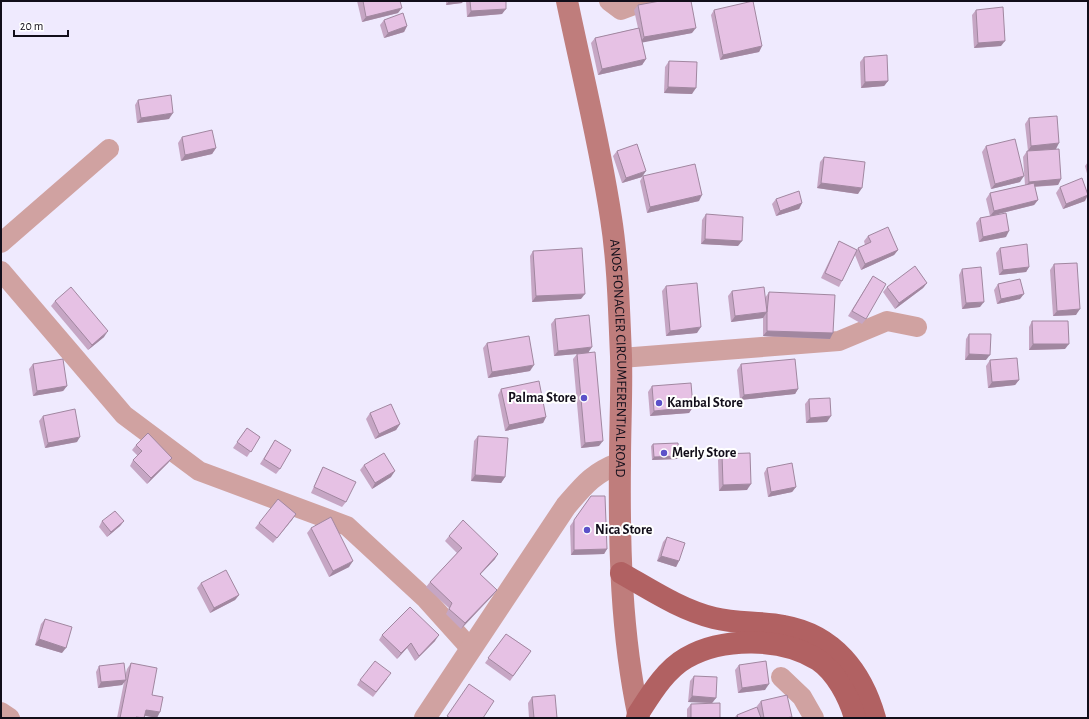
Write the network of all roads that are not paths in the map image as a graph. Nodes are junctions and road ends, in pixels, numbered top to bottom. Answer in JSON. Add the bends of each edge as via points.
{"nodes":[{"id":1,"x":567,"y":1,"type":"edge"},
{"id":2,"x":609,"y":1,"type":"edge"},
{"id":3,"x":645,"y":1,"type":"edge"},
{"id":4,"x":109,"y":149,"type":"dead end"},
{"id":5,"x":1,"y":243,"type":"edge"},
{"id":6,"x":1,"y":271,"type":"edge"},
{"id":7,"x":917,"y":327,"type":"dead end"},
{"id":8,"x":621,"y":358,"type":"junction"},
{"id":9,"x":620,"y":463,"type":"junction"},
{"id":10,"x":621,"y":573,"type":"junction"},
{"id":11,"x":760,"y":633,"type":"junction"},
{"id":12,"x":471,"y":649,"type":"junction"},
{"id":13,"x":781,"y":677,"type":"dead end"},
{"id":14,"x":1,"y":712,"type":"edge"},
{"id":15,"x":638,"y":716,"type":"edge"},
{"id":16,"x":10,"y":718,"type":"edge"},
{"id":17,"x":425,"y":718,"type":"edge"},
{"id":18,"x":814,"y":718,"type":"edge"},
{"id":19,"x":855,"y":718,"type":"edge"},
{"id":20,"x":875,"y":718,"type":"edge"}],
"edges":[{"from":1,"to":8,"type":"main road","name":"ANOS FONACIER CIRCUMFERENTIAL ROAD","via":[[611,220]]},
{"from":2,"to":3,"type":"street","via":[[621,10]]},
{"from":4,"to":5,"type":"street"},
{"from":6,"to":12,"type":"street","via":[[124,415],[199,471],[347,526],[426,599]]},
{"from":7,"to":8,"type":"street","via":[[887,321],[839,341]]},
{"from":8,"to":9,"type":"main road","name":"ANOS FONACIER CIRCUMFERENTIAL ROAD"},
{"from":9,"to":10,"type":"main road","name":"ANOS FONACIER CIRCUMFERENTIAL ROAD"},
{"from":9,"to":12,"type":"street","via":[[589,480],[566,506]]},
{"from":10,"to":11,"type":"main road","via":[[696,612],[738,622]]},
{"from":10,"to":15,"type":"main road","name":"ANOS FONACIER CIRCUMFERENTIAL ROAD","via":[[625,625]]},
{"from":11,"to":15,"type":"main road","via":[[738,643],[716,646],[684,659],[657,686]]},
{"from":11,"to":19,"type":"main road","via":[[780,645],[819,660],[842,687]]},
{"from":11,"to":20,"type":"main road","via":[[784,626],[830,645],[858,677],[870,699]]},
{"from":12,"to":17,"type":"street"},
{"from":13,"to":18,"type":"street","via":[[802,697]]},
{"from":14,"to":16,"type":"street"}]}
